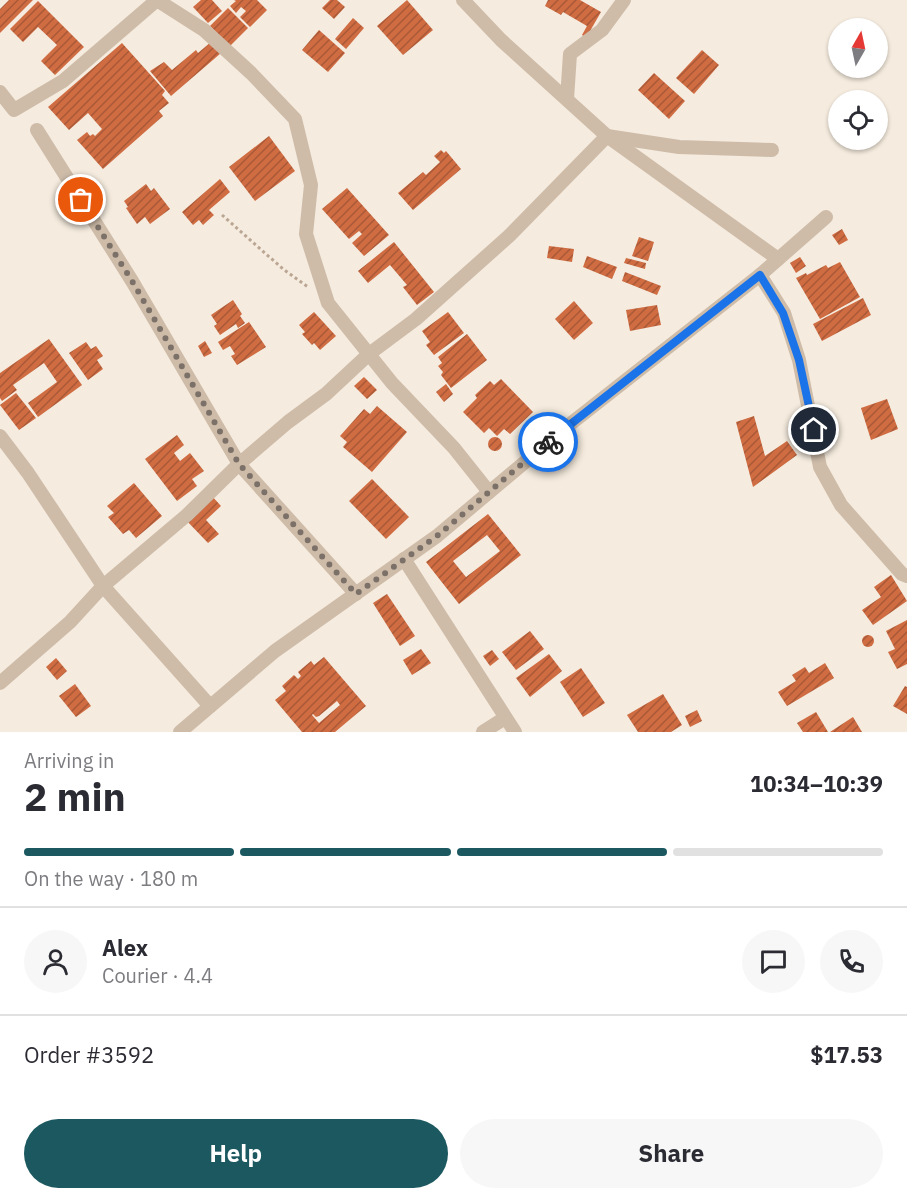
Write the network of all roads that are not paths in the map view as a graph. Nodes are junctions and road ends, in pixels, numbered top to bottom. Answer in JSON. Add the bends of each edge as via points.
{"nodes":[{"id":1,"x":157,"y":0,"type":"edge"},
{"id":2,"x":463,"y":0,"type":"edge"},
{"id":3,"x":624,"y":0,"type":"edge"},
{"id":4,"x":0,"y":92,"type":"edge"},
{"id":5,"x":567,"y":99,"type":"junction"},
{"id":6,"x":36,"y":130,"type":"dead end"},
{"id":7,"x":607,"y":136,"type":"junction"},
{"id":8,"x":772,"y":150,"type":"dead end"},
{"id":9,"x":826,"y":217,"type":"dead end"},
{"id":10,"x":778,"y":259,"type":"junction"},
{"id":11,"x":760,"y":275,"type":"junction"},
{"id":12,"x":369,"y":354,"type":"junction"},
{"id":13,"x":0,"y":436,"type":"edge"},
{"id":14,"x":239,"y":464,"type":"junction"},
{"id":15,"x":489,"y":492,"type":"junction"},
{"id":16,"x":404,"y":559,"type":"junction"},
{"id":17,"x":907,"y":576,"type":"edge"},
{"id":18,"x":103,"y":586,"type":"junction"},
{"id":19,"x":356,"y":594,"type":"junction"},
{"id":20,"x":0,"y":683,"type":"edge"},
{"id":21,"x":210,"y":706,"type":"junction"},
{"id":22,"x":505,"y":718,"type":"junction"},
{"id":23,"x":180,"y":732,"type":"edge"},
{"id":24,"x":483,"y":732,"type":"edge"},
{"id":25,"x":515,"y":732,"type":"edge"}],
"edges":[{"from":1,"to":4,"type":"street","via":[[63,81],[14,110]]},
{"from":1,"to":12,"type":"street","via":[[204,30],[295,119],[311,185],[306,234],[328,303]]},
{"from":2,"to":5,"type":"street"},
{"from":3,"to":5,"type":"street","via":[[602,30],[570,54]]},
{"from":5,"to":7,"type":"street"},
{"from":6,"to":14,"type":"street","via":[[132,281]]},
{"from":7,"to":8,"type":"street","via":[[679,147]]},
{"from":7,"to":10,"type":"street"},
{"from":7,"to":12,"type":"street","via":[[509,236],[416,319]]},
{"from":9,"to":10,"type":"street"},
{"from":10,"to":11,"type":"street"},
{"from":11,"to":15,"type":"street"},
{"from":11,"to":17,"type":"street","via":[[783,313],[799,360],[820,466],[840,505]]},
{"from":12,"to":14,"type":"street"},
{"from":12,"to":15,"type":"street"},
{"from":13,"to":18,"type":"street"},
{"from":14,"to":18,"type":"street","via":[[187,515]]},
{"from":14,"to":19,"type":"street"},
{"from":15,"to":16,"type":"street"},
{"from":16,"to":19,"type":"street"},
{"from":16,"to":22,"type":"street"},
{"from":18,"to":20,"type":"street","via":[[70,622]]},
{"from":18,"to":21,"type":"street"},
{"from":19,"to":21,"type":"street","via":[[275,651]]},
{"from":21,"to":23,"type":"street"},
{"from":22,"to":24,"type":"street"},
{"from":22,"to":25,"type":"street"}]}
